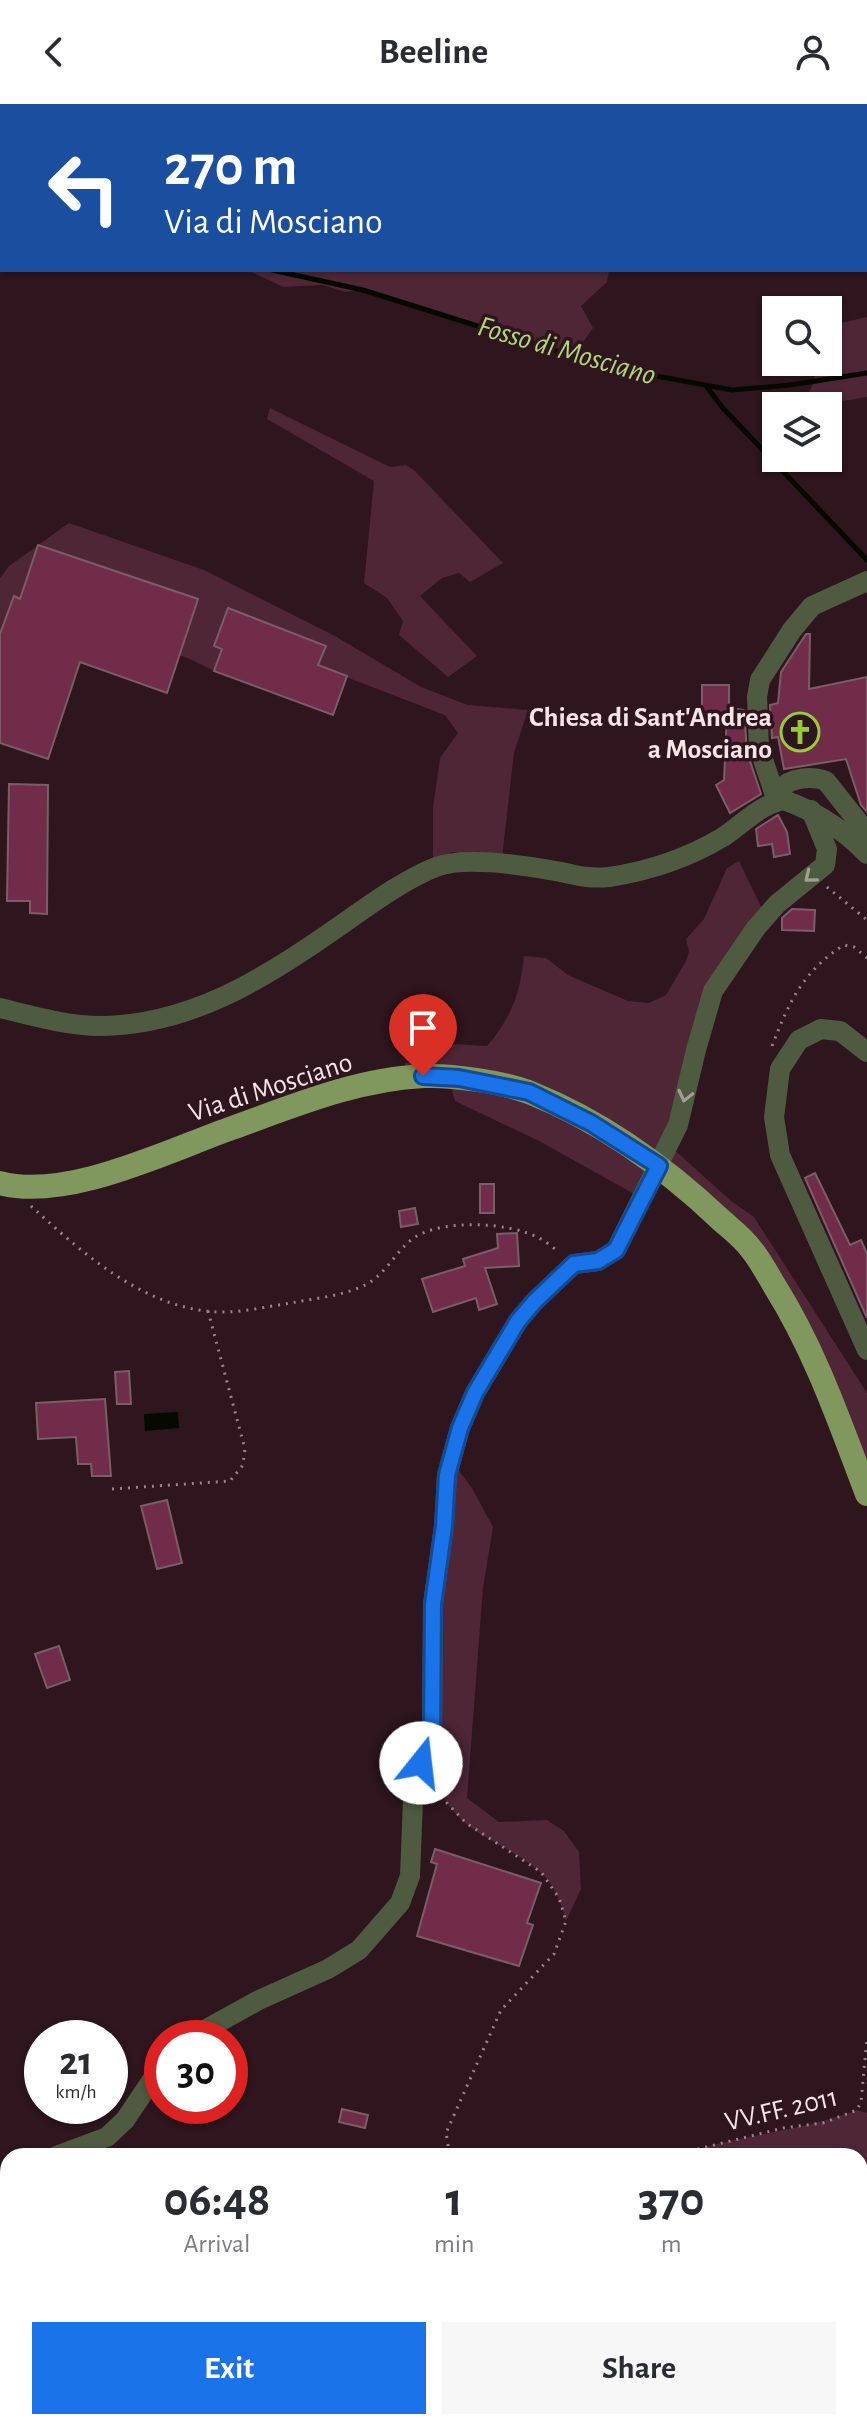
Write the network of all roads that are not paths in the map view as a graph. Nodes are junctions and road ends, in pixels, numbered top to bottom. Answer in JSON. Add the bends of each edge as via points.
{"nodes":[{"id":1,"x":867,"y":581,"type":"edge"},
{"id":2,"x":780,"y":800,"type":"junction"},
{"id":3,"x":811,"y":810,"type":"junction"},
{"id":4,"x":867,"y":833,"type":"edge"},
{"id":5,"x":867,"y":854,"type":"edge"},
{"id":6,"x":0,"y":1008,"type":"edge"},
{"id":7,"x":867,"y":1052,"type":"edge"},
{"id":8,"x":659,"y":1166,"type":"junction"},
{"id":9,"x":8,"y":1186,"type":"edge"},
{"id":10,"x":867,"y":1350,"type":"edge"},
{"id":11,"x":867,"y":1494,"type":"edge"},
{"id":12,"x":223,"y":2020,"type":"edge"},
{"id":13,"x":144,"y":2092,"type":"edge"},
{"id":14,"x":77,"y":2148,"type":"edge"}],
"edges":[{"from":1,"to":2,"type":"street","via":[[812,606],[760,680],[759,748]]},
{"from":2,"to":3,"type":"street"},
{"from":2,"to":4,"type":"street","via":[[784,784],[792,780],[826,781]]},
{"from":2,"to":6,"type":"street","via":[[665,865],[607,877],[483,863],[433,868],[277,970],[184,1013],[101,1026],[54,1022]]},
{"from":3,"to":5,"type":"street"},
{"from":3,"to":8,"type":"street","one_way":true,"via":[[827,849],[825,865],[777,904],[713,991],[678,1125]]},
{"from":7,"to":10,"type":"street","via":[[840,1031],[821,1029],[799,1040],[780,1069],[774,1117],[780,1155]]},
{"from":8,"to":9,"type":"main road","name":"Via di Mosciano","via":[[529,1092],[423,1076],[332,1093],[79,1183]]},
{"from":8,"to":11,"type":"main road","name":"Via di Mosciano","via":[[751,1248],[796,1320]]},
{"from":8,"to":12,"type":"street","via":[[616,1250],[598,1261],[574,1264],[518,1321],[460,1428],[447,1475],[433,1604],[432,1740],[413,1800],[410,1876],[400,1903],[359,1950]]},
{"from":13,"to":14,"type":"street","via":[[107,2137]]}]}
